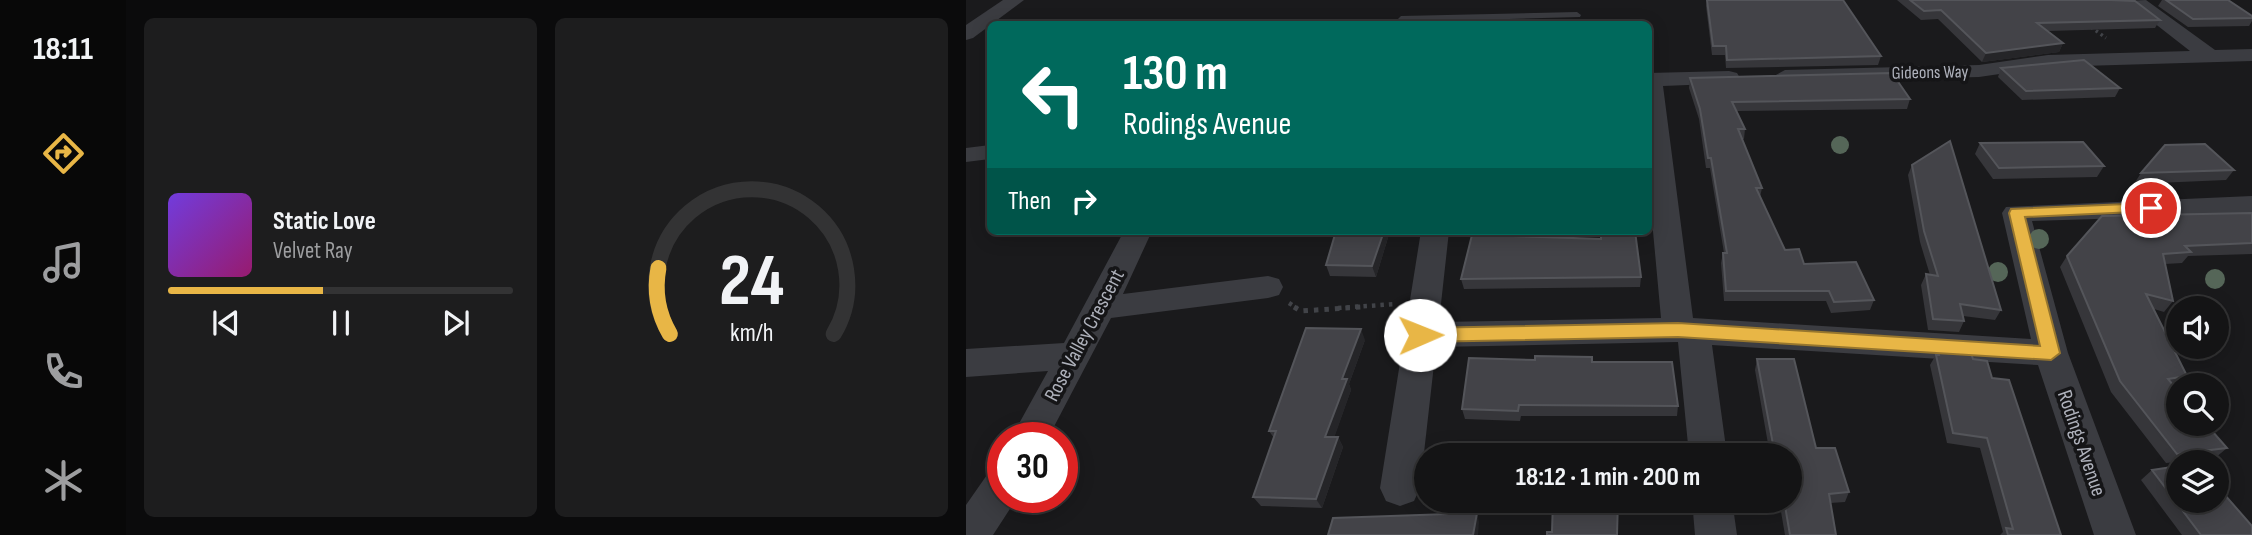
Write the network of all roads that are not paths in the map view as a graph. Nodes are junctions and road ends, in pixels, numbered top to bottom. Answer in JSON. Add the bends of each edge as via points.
{"nodes":[{"id":1,"x":1014,"y":0,"type":"edge"},
{"id":2,"x":2166,"y":0,"type":"edge"},
{"id":3,"x":2125,"y":1,"type":"edge"},
{"id":4,"x":1577,"y":16,"type":"dead end"},
{"id":5,"x":1400,"y":21,"type":"edge"},
{"id":6,"x":966,"y":34,"type":"edge"},
{"id":7,"x":2252,"y":55,"type":"edge"},
{"id":8,"x":2210,"y":56,"type":"junction"},
{"id":9,"x":1652,"y":80,"type":"edge"},
{"id":10,"x":1652,"y":94,"type":"edge"},
{"id":11,"x":987,"y":152,"type":"edge"},
{"id":12,"x":966,"y":155,"type":"edge"},
{"id":13,"x":2252,"y":205,"type":"edge"},
{"id":14,"x":1136,"y":235,"type":"edge"},
{"id":15,"x":1434,"y":235,"type":"edge"},
{"id":16,"x":1268,"y":287,"type":"road end"},
{"id":17,"x":1101,"y":308,"type":"junction"},
{"id":18,"x":1686,"y":331,"type":"junction"},
{"id":19,"x":1420,"y":335,"type":"junction"},
{"id":20,"x":2051,"y":353,"type":"junction"},
{"id":21,"x":1074,"y":356,"type":"junction"},
{"id":22,"x":966,"y":363,"type":"edge"},
{"id":23,"x":1038,"y":422,"type":"edge"},
{"id":24,"x":1705,"y":443,"type":"edge"},
{"id":25,"x":1400,"y":488,"type":"dead end"},
{"id":26,"x":987,"y":509,"type":"edge"},
{"id":27,"x":1713,"y":513,"type":"edge"},
{"id":28,"x":969,"y":535,"type":"edge"},
{"id":29,"x":1716,"y":535,"type":"edge"},
{"id":30,"x":2115,"y":535,"type":"edge"}],
"edges":[{"from":1,"to":6,"type":"street"},
{"from":2,"to":3,"type":"street"},
{"from":3,"to":8,"type":"street"},
{"from":4,"to":5,"type":"lane"},
{"from":7,"to":8,"type":"street","name":"Gideons Way"},
{"from":8,"to":9,"type":"street","name":"Gideons Way","via":[[2048,61],[1979,71]]},
{"from":10,"to":18,"type":"street"},
{"from":11,"to":12,"type":"street"},
{"from":13,"to":20,"type":"street","name":"Rodings Avenue","via":[[2016,213]]},
{"from":14,"to":17,"type":"street","name":"Rose Valley Crescent"},
{"from":15,"to":19,"type":"street"},
{"from":16,"to":17,"type":"street"},
{"from":17,"to":21,"type":"street","name":"Rose Valley Crescent"},
{"from":18,"to":19,"type":"street"},
{"from":18,"to":20,"type":"street"},
{"from":18,"to":24,"type":"street"},
{"from":19,"to":25,"type":"street"},
{"from":20,"to":30,"type":"street","name":"Rodings Avenue"},
{"from":21,"to":22,"type":"street"},
{"from":21,"to":23,"type":"street","name":"Rose Valley Crescent"},
{"from":26,"to":28,"type":"street"},
{"from":27,"to":29,"type":"street"}]}
